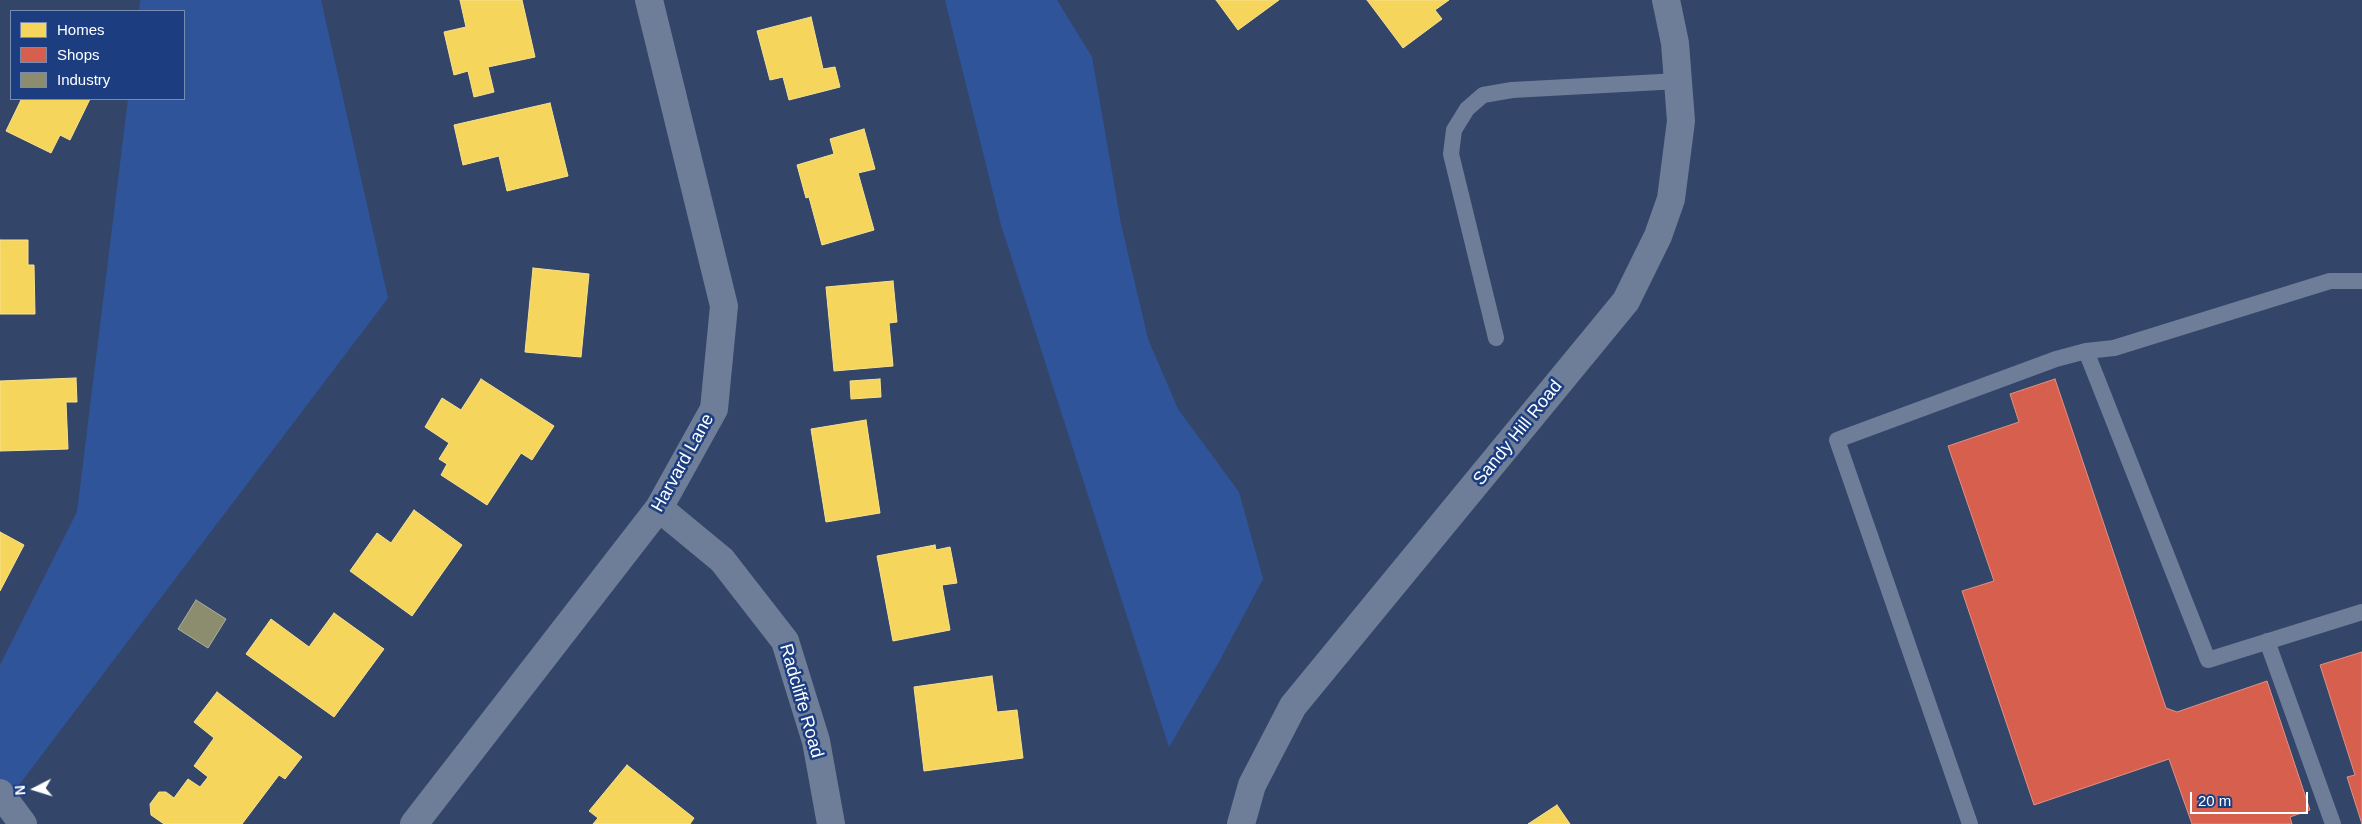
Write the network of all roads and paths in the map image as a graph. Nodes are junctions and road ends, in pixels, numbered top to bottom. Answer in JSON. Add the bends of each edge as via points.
{"nodes":[{"id":1,"x":649,"y":0,"type":"edge"},
{"id":2,"x":1666,"y":0,"type":"edge"},
{"id":3,"x":1679,"y":81,"type":"junction"},
{"id":4,"x":2362,"y":281,"type":"edge"},
{"id":5,"x":1496,"y":338,"type":"dead end"},
{"id":6,"x":2086,"y":351,"type":"junction"},
{"id":7,"x":659,"y":508,"type":"junction"},
{"id":8,"x":2362,"y":612,"type":"edge"},
{"id":9,"x":2267,"y":642,"type":"junction"},
{"id":10,"x":0,"y":793,"type":"edge"},
{"id":11,"x":23,"y":824,"type":"edge"},
{"id":12,"x":414,"y":824,"type":"edge"},
{"id":13,"x":831,"y":824,"type":"edge"},
{"id":14,"x":1241,"y":824,"type":"edge"},
{"id":15,"x":1970,"y":824,"type":"edge"},
{"id":16,"x":2333,"y":824,"type":"edge"}],
"edges":[{"from":1,"to":7,"type":"street","name":"Harvard Lane","via":[[724,306],[714,409]]},
{"from":2,"to":3,"type":"street","name":"Sandy Hill Road"},
{"from":3,"to":5,"type":"lane","via":[[1512,90],[1483,95],[1467,109],[1454,130],[1451,154]]},
{"from":3,"to":14,"type":"street","name":"Sandy Hill Road","via":[[1681,121],[1671,199],[1658,236],[1626,301],[1293,706],[1252,785]]},
{"from":4,"to":6,"type":"lane","via":[[2330,281],[2114,348]]},
{"from":6,"to":9,"type":"lane","via":[[2208,660]]},
{"from":6,"to":15,"type":"lane","via":[[2056,359],[1837,440]]},
{"from":7,"to":12,"type":"street","name":"Harvard Lane"},
{"from":7,"to":13,"type":"street","name":"Radcliffe Road","via":[[722,560],[785,640],[816,741]]},
{"from":8,"to":9,"type":"lane"},
{"from":9,"to":16,"type":"lane"},
{"from":10,"to":11,"type":"street"}]}
